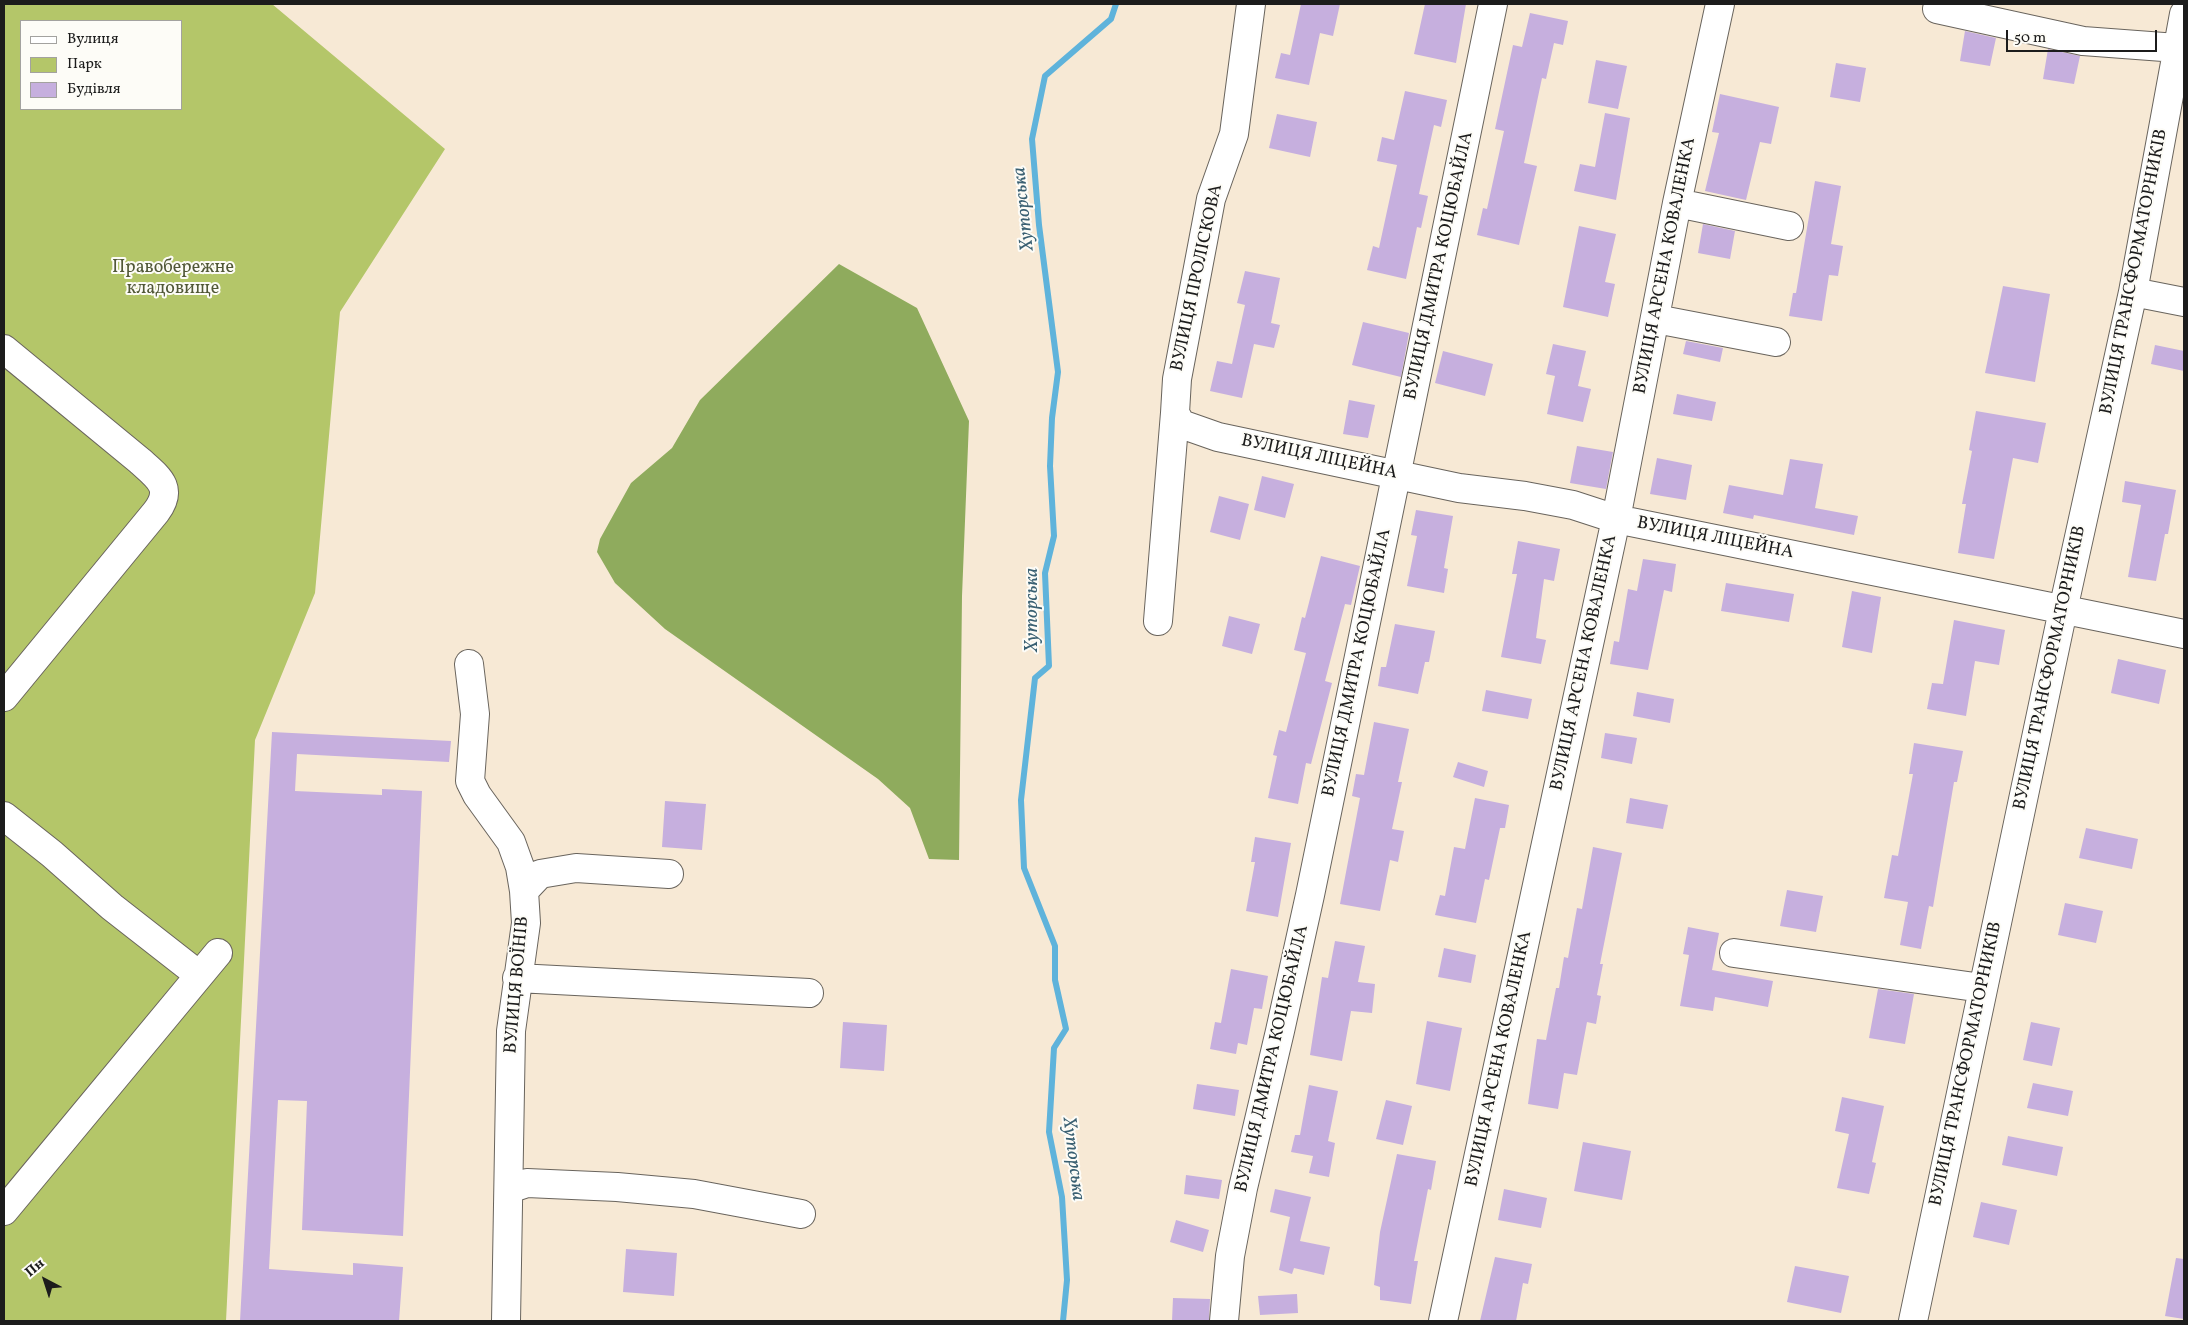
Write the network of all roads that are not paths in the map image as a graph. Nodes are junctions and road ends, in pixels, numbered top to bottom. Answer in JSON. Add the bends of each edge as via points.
{"nodes":[{"id":1,"x":1493,"y":4,"type":"edge"},
{"id":2,"x":1720,"y":4,"type":"edge"},
{"id":3,"x":1250,"y":5,"type":"edge"},
{"id":4,"x":1937,"y":8,"type":"dead end"},
{"id":5,"x":2184,"y":14,"type":"edge"},
{"id":6,"x":2177,"y":48,"type":"junction"},
{"id":7,"x":2176,"y":111,"type":"edge"},
{"id":8,"x":1677,"y":202,"type":"junction"},
{"id":9,"x":1789,"y":226,"type":"dead end"},
{"id":10,"x":2133,"y":292,"type":"junction"},
{"id":11,"x":2184,"y":302,"type":"edge"},
{"id":12,"x":1656,"y":319,"type":"junction"},
{"id":13,"x":1776,"y":342,"type":"dead end"},
{"id":14,"x":4,"y":349,"type":"edge"},
{"id":15,"x":1175,"y":413,"type":"junction"},
{"id":16,"x":1397,"y":474,"type":"junction"},
{"id":17,"x":1616,"y":519,"type":"junction"},
{"id":18,"x":2063,"y":610,"type":"junction"},
{"id":19,"x":1158,"y":621,"type":"dead end"},
{"id":20,"x":2184,"y":634,"type":"edge"},
{"id":21,"x":469,"y":664,"type":"dead end"},
{"id":22,"x":4,"y":697,"type":"edge"},
{"id":23,"x":4,"y":816,"type":"edge"},
{"id":24,"x":669,"y":874,"type":"dead end"},
{"id":25,"x":524,"y":891,"type":"junction"},
{"id":26,"x":218,"y":953,"type":"dead end"},
{"id":27,"x":1734,"y":953,"type":"dead end"},
{"id":28,"x":199,"y":975,"type":"junction"},
{"id":29,"x":517,"y":978,"type":"junction"},
{"id":30,"x":1982,"y":988,"type":"junction"},
{"id":31,"x":809,"y":993,"type":"dead end"},
{"id":32,"x":509,"y":1189,"type":"junction"},
{"id":33,"x":4,"y":1211,"type":"edge"},
{"id":34,"x":801,"y":1214,"type":"dead end"},
{"id":35,"x":506,"y":1321,"type":"edge"},
{"id":36,"x":1224,"y":1321,"type":"edge"},
{"id":37,"x":1443,"y":1321,"type":"edge"},
{"id":38,"x":1913,"y":1321,"type":"edge"}],
"edges":[{"from":1,"to":16,"type":"street","name":"ВУЛИЦЯ ДМИТРА КОЦЮБАЙЛА"},
{"from":2,"to":8,"type":"street","name":"ВУЛИЦЯ АРСЕНА КОВАЛЕНКА"},
{"from":3,"to":15,"type":"street","name":"ВУЛИЦЯ ПРОЛІСКОВА","via":[[1234,134],[1210,199],[1177,379]]},
{"from":4,"to":6,"type":"street","via":[[2083,41]]},
{"from":5,"to":6,"type":"street","name":"ВУЛИЦЯ ТРАНСФОРМАТОРНИКІВ"},
{"from":6,"to":7,"type":"street","name":"ВУЛИЦЯ ТРАНСФОРМАТОРНИКІВ"},
{"from":7,"to":10,"type":"street","name":"ВУЛИЦЯ ТРАНСФОРМАТОРНИКІВ"},
{"from":8,"to":9,"type":"street"},
{"from":8,"to":12,"type":"street","name":"ВУЛИЦЯ АРСЕНА КОВАЛЕНКА"},
{"from":10,"to":11,"type":"street"},
{"from":10,"to":18,"type":"street","name":"ВУЛИЦЯ ТРАНСФОРМАТОРНИКІВ"},
{"from":12,"to":13,"type":"street"},
{"from":12,"to":17,"type":"street","name":"ВУЛИЦЯ АРСЕНА КОВАЛЕНКА"},
{"from":14,"to":22,"type":"street","via":[[140,461],[158,478],[165,493],[156,512]]},
{"from":15,"to":16,"type":"street","name":"ВУЛИЦЯ ЛІЦЕЙНА","via":[[1181,424],[1218,437]]},
{"from":15,"to":19,"type":"street","name":"ВУЛИЦЯ ПРОЛІСКОВА"},
{"from":16,"to":17,"type":"street","name":"ВУЛИЦЯ ЛІЦЕЙНА","via":[[1458,488],[1573,505]]},
{"from":16,"to":36,"type":"street","name":"ВУЛИЦЯ ДМИТРА КОЦЮБАЙЛА","via":[[1287,1002],[1243,1188],[1230,1256]]},
{"from":17,"to":18,"type":"street","name":"ВУЛИЦЯ ЛІЦЕЙНА"},
{"from":17,"to":37,"type":"street","name":"ВУЛИЦЯ АРСЕНА КОВАЛЕНКА"},
{"from":18,"to":20,"type":"street","name":"ВУЛИЦЯ ЛІЦЕЙНА"},
{"from":18,"to":30,"type":"street","name":"ВУЛИЦЯ ТРАНСФОРМАТОРНИКІВ"},
{"from":21,"to":25,"type":"street","name":"ВУЛИЦЯ ВОЇНІВ","via":[[474,714],[470,780],[511,842]]},
{"from":23,"to":28,"type":"street"},
{"from":24,"to":25,"type":"street","via":[[576,868],[540,874]]},
{"from":25,"to":29,"type":"street","name":"ВУЛИЦЯ ВОЇНІВ","via":[[526,923]]},
{"from":26,"to":28,"type":"street"},
{"from":27,"to":30,"type":"street"},
{"from":28,"to":33,"type":"street"},
{"from":29,"to":31,"type":"street"},
{"from":29,"to":32,"type":"street","name":"ВУЛИЦЯ ВОЇНІВ","via":[[511,1031]]},
{"from":30,"to":38,"type":"street","name":"ВУЛИЦЯ ТРАНСФОРМАТОРНИКІВ"},
{"from":32,"to":34,"type":"street","via":[[527,1183],[617,1187],[694,1194]]},
{"from":32,"to":35,"type":"street","name":"ВУЛИЦЯ ВОЇНІВ"}]}
